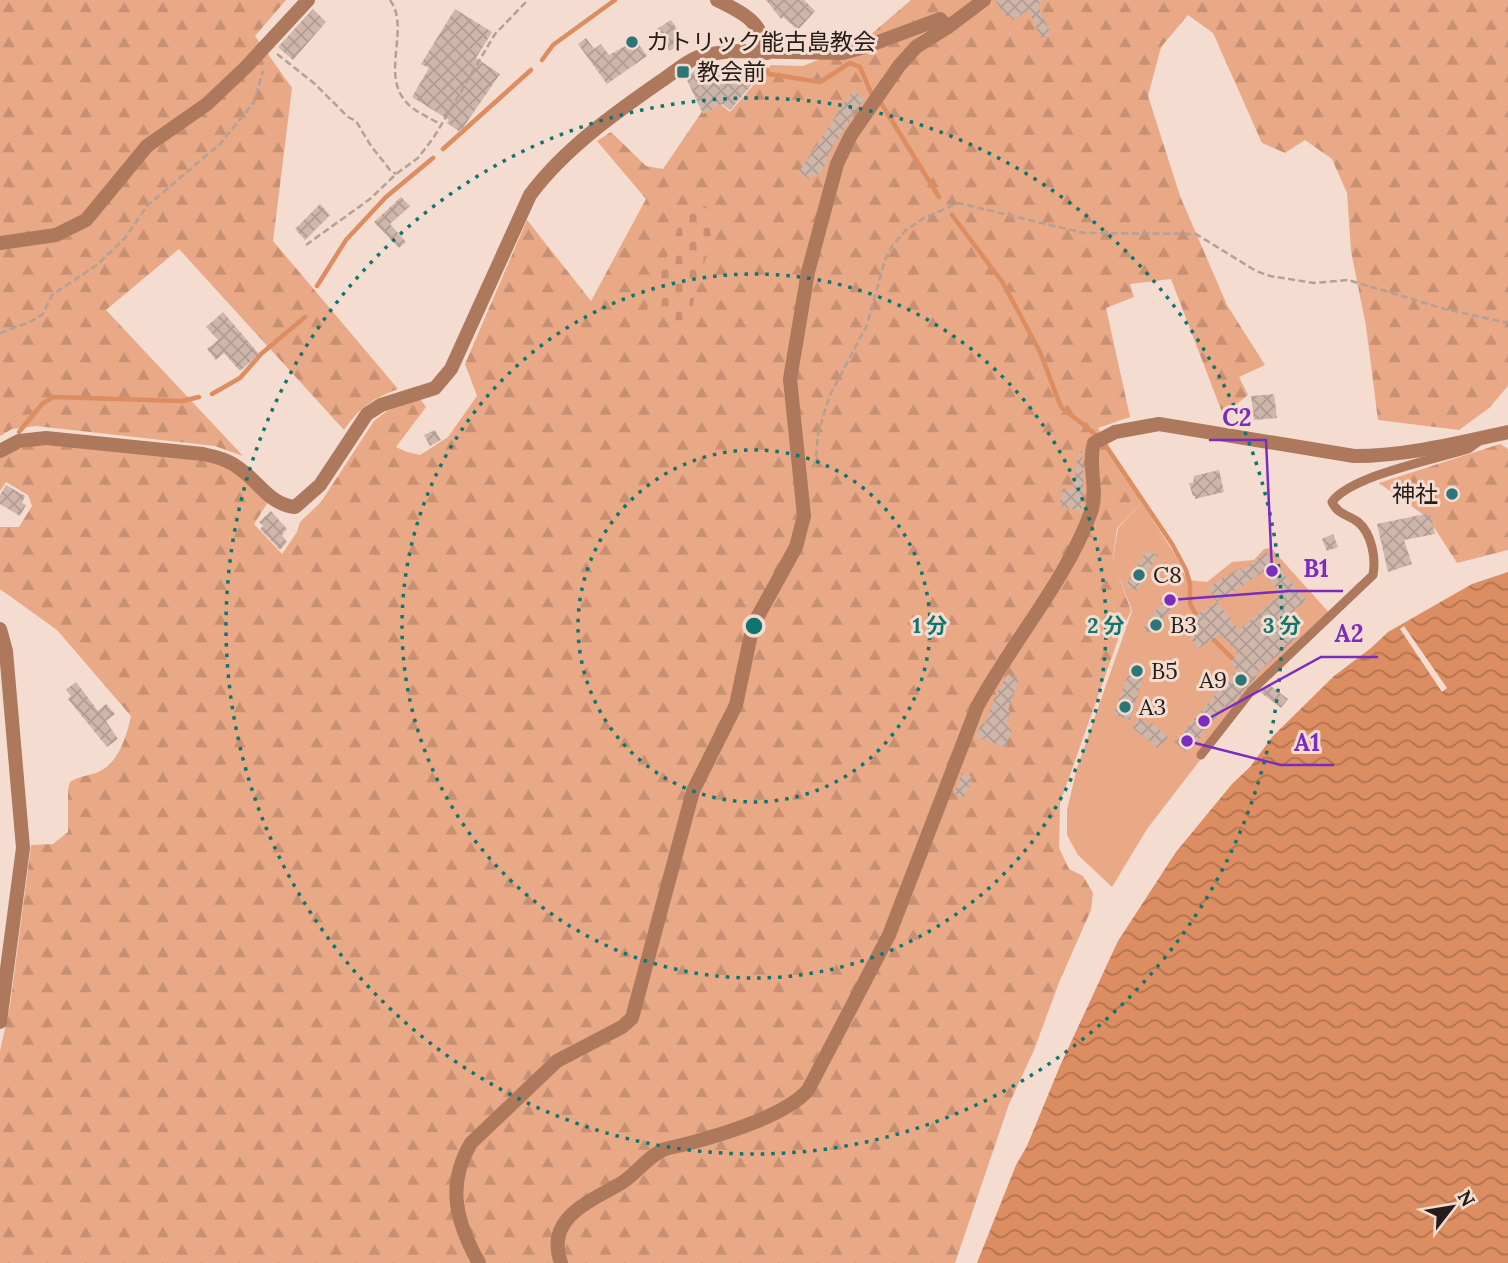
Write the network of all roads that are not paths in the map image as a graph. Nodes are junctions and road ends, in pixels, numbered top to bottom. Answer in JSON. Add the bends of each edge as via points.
{"nodes":[{"id":1,"x":308,"y":0,"type":"edge"},
{"id":2,"x":717,"y":0,"type":"edge"},
{"id":3,"x":984,"y":0,"type":"edge"},
{"id":4,"x":948,"y":27,"type":"junction"},
{"id":5,"x":767,"y":53,"type":"junction"},
{"id":6,"x":0,"y":243,"type":"edge"},
{"id":7,"x":1508,"y":432,"type":"edge"},
{"id":8,"x":1485,"y":437,"type":"junction"},
{"id":9,"x":0,"y":451,"type":"edge"},
{"id":10,"x":0,"y":629,"type":"edge"},
{"id":11,"x":1201,"y":755,"type":"dead end"},
{"id":12,"x":0,"y":1022,"type":"edge"},
{"id":13,"x":479,"y":1263,"type":"edge"},
{"id":14,"x":561,"y":1263,"type":"edge"}],
"edges":[{"from":1,"to":6,"type":"street","via":[[207,104],[147,146],[86,220],[48,237]]},
{"from":2,"to":5,"type":"street","via":[[739,10],[760,29]]},
{"from":3,"to":4,"type":"street"},
{"from":4,"to":5,"type":"street","via":[[940,19],[843,52]]},
{"from":4,"to":13,"type":"street","via":[[916,47],[899,66],[851,135],[837,164],[808,272],[790,380],[804,516],[796,547],[753,625],[736,705],[692,791],[632,1018],[557,1061],[471,1143],[460,1165],[455,1192],[464,1232]]},
{"from":5,"to":9,"type":"street","via":[[730,51],[696,58],[584,139],[548,173],[530,195],[451,369],[435,388],[382,405],[367,415],[320,485],[295,507],[281,505],[242,469],[204,454],[46,438],[19,441]]},
{"from":7,"to":8,"type":"street"},
{"from":8,"to":11,"type":"lane","via":[[1468,449],[1373,476],[1337,495],[1332,502],[1336,511],[1361,524],[1368,537],[1374,555],[1373,575],[1251,691]]},
{"from":8,"to":14,"type":"street","via":[[1409,452],[1354,456],[1159,424],[1115,432],[1094,443],[1093,508],[1086,526],[977,707],[889,935],[808,1090],[776,1113],[657,1153],[623,1181],[580,1206],[563,1226],[558,1249]]},
{"from":10,"to":12,"type":"street","via":[[6,651],[23,848]]}]}
